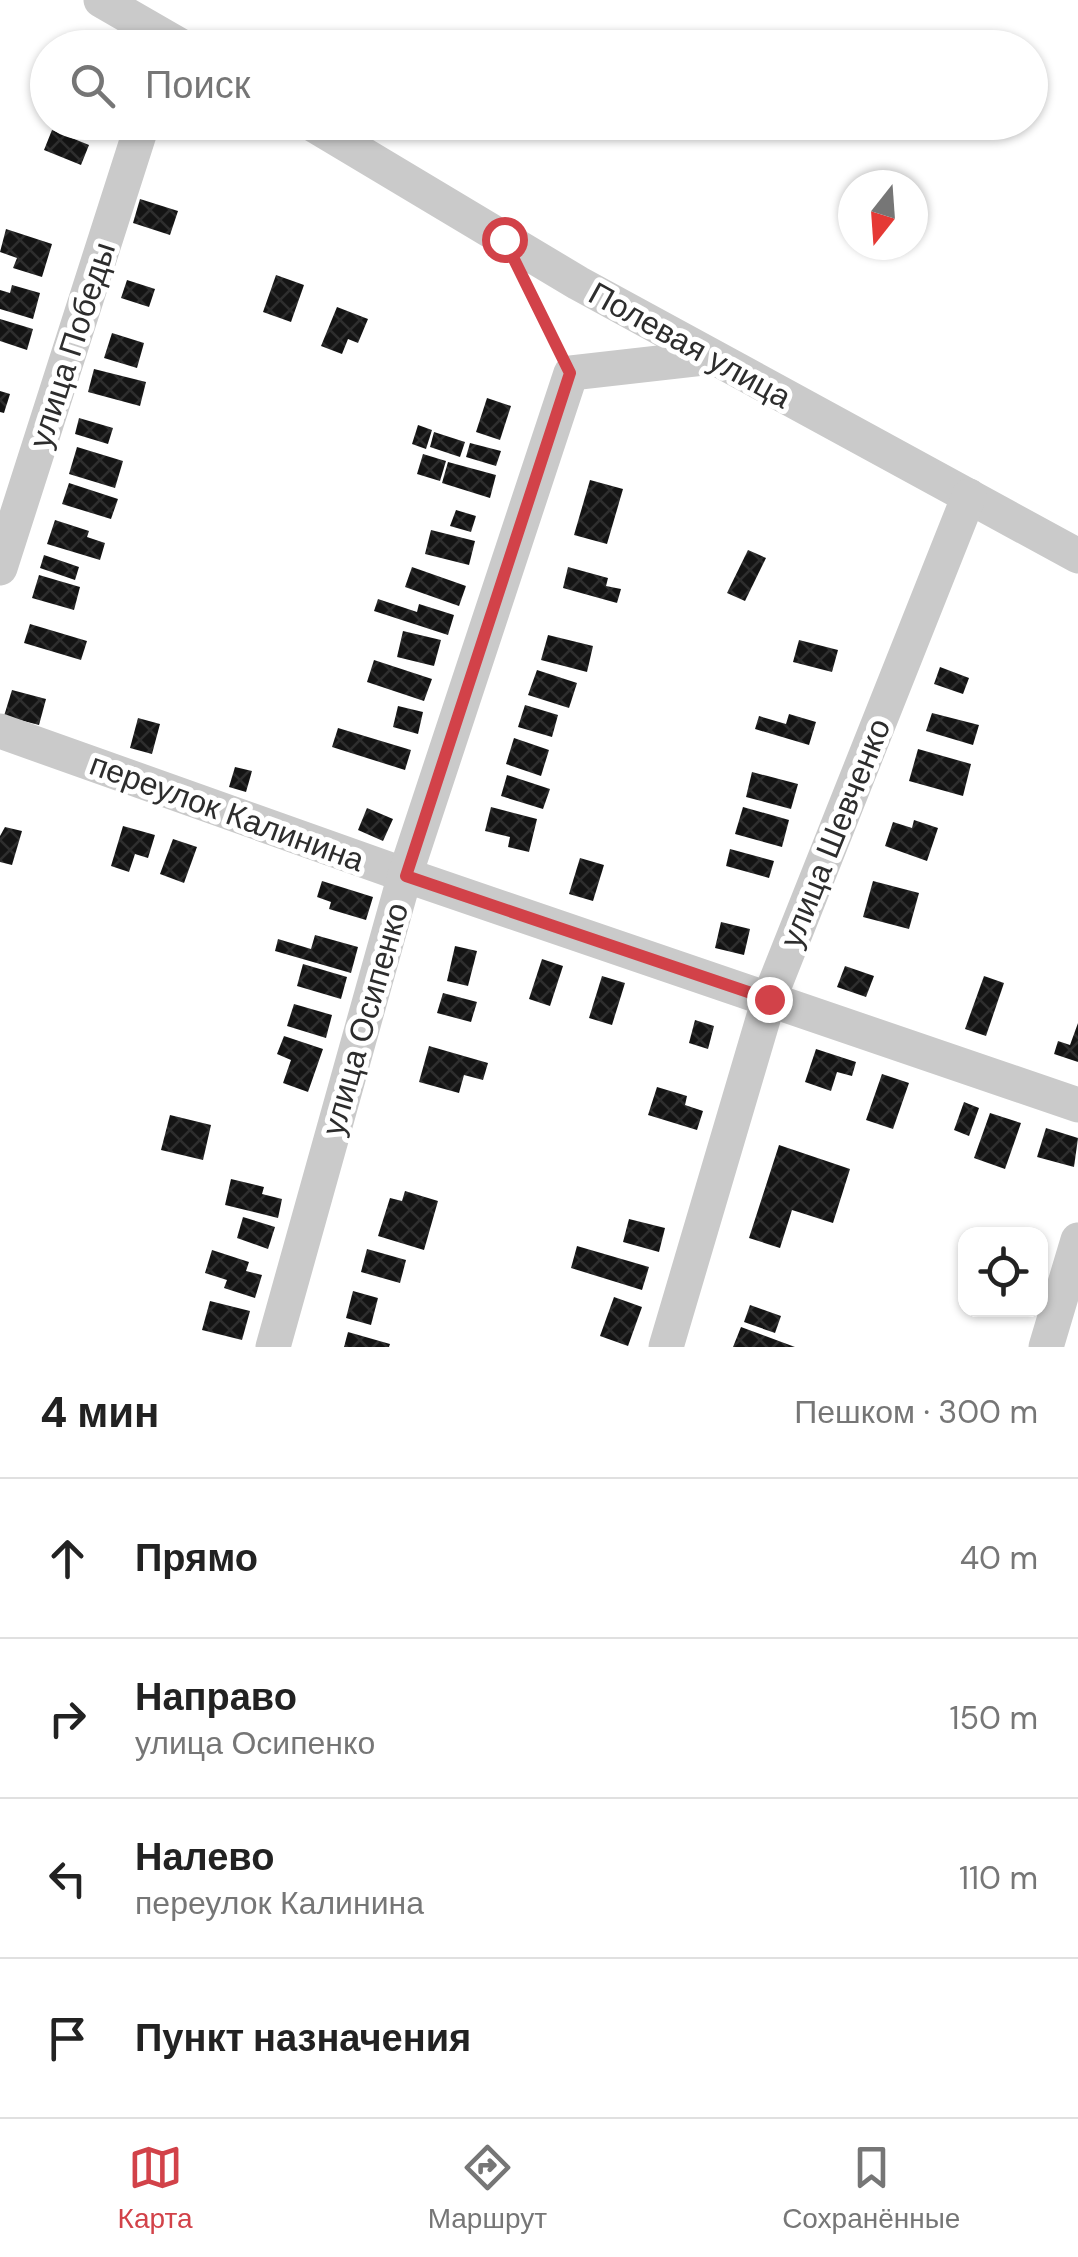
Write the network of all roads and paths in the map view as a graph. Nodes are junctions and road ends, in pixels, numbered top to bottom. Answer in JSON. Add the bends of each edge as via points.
{"nodes":[{"id":1,"x":102,"y":0,"type":"edge"},
{"id":2,"x":153,"y":30,"type":"edge"},
{"id":3,"x":137,"y":140,"type":"edge"},
{"id":4,"x":339,"y":140,"type":"edge"},
{"id":5,"x":504,"y":239,"type":"junction"},
{"id":6,"x":712,"y":357,"type":"junction"},
{"id":7,"x":570,"y":373,"type":"junction"},
{"id":8,"x":968,"y":496,"type":"junction"},
{"id":9,"x":1078,"y":556,"type":"edge"},
{"id":10,"x":0,"y":568,"type":"edge"},
{"id":11,"x":0,"y":731,"type":"edge"},
{"id":12,"x":406,"y":876,"type":"junction"},
{"id":13,"x":769,"y":999,"type":"junction"},
{"id":14,"x":1078,"y":1105,"type":"edge"},
{"id":15,"x":1078,"y":1240,"type":"edge"},
{"id":16,"x":273,"y":1347,"type":"edge"},
{"id":17,"x":666,"y":1347,"type":"edge"},
{"id":18,"x":1046,"y":1347,"type":"edge"}],
"edges":[{"from":1,"to":2,"type":"street"},
{"from":3,"to":10,"type":"street","name":"улица Победы"},
{"from":4,"to":5,"type":"street","name":"Полевая улица"},
{"from":5,"to":6,"type":"street","name":"Полевая улица"},
{"from":5,"to":7,"type":"path"},
{"from":6,"to":7,"type":"street"},
{"from":6,"to":8,"type":"street","name":"Полевая улица"},
{"from":7,"to":12,"type":"street","name":"улица Осипенко"},
{"from":8,"to":9,"type":"street","name":"Полевая улица"},
{"from":8,"to":13,"type":"street","name":"улица Шевченко"},
{"from":11,"to":12,"type":"street","name":"переулок Калинина"},
{"from":12,"to":13,"type":"street","name":"переулок Калинина"},
{"from":12,"to":16,"type":"street","name":"улица Осипенко"},
{"from":13,"to":14,"type":"street","name":"переулок Калинина"},
{"from":13,"to":17,"type":"street","name":"улица Шевченко"},
{"from":15,"to":18,"type":"street"}]}
